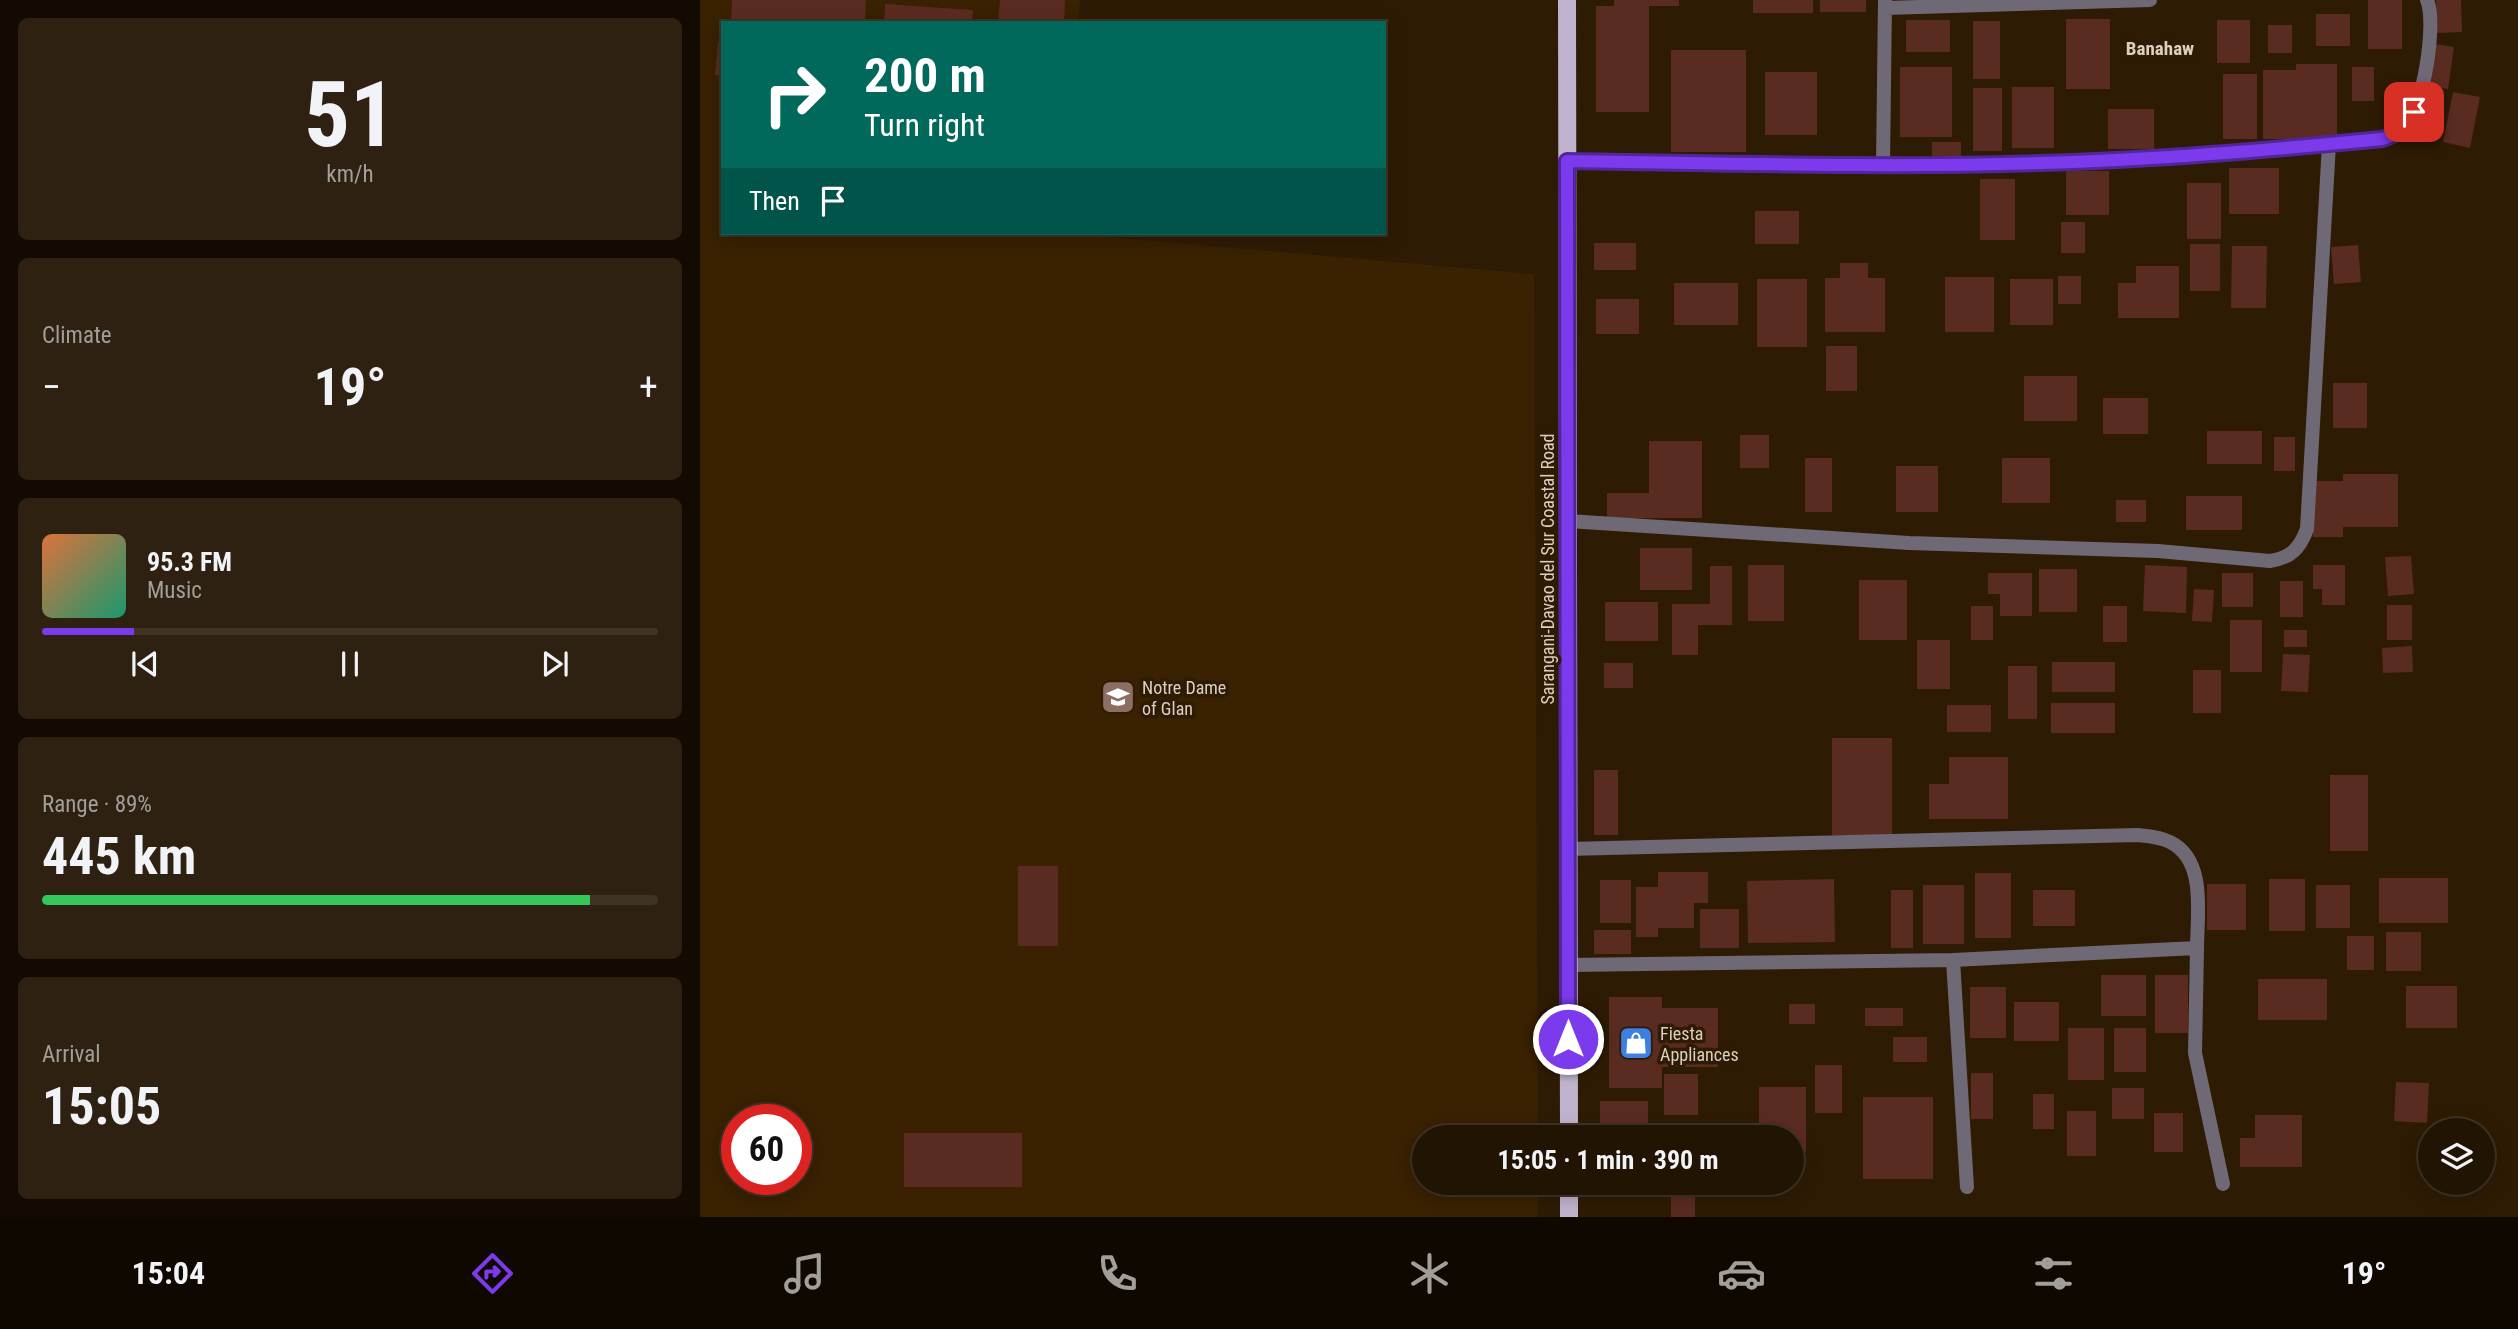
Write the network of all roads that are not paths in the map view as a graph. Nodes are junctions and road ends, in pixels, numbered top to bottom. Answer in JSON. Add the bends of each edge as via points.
{"nodes":[{"id":1,"x":1567,"y":0,"type":"edge"},
{"id":2,"x":2151,"y":0,"type":"edge"},
{"id":3,"x":2427,"y":0,"type":"edge"},
{"id":4,"x":1885,"y":4,"type":"edge"},
{"id":5,"x":2329,"y":144,"type":"junction"},
{"id":6,"x":1567,"y":161,"type":"junction"},
{"id":7,"x":1883,"y":166,"type":"junction"},
{"id":8,"x":1568,"y":521,"type":"junction"},
{"id":9,"x":1568,"y":849,"type":"junction"},
{"id":10,"x":2197,"y":948,"type":"junction"},
{"id":11,"x":1953,"y":960,"type":"junction"},
{"id":12,"x":1568,"y":965,"type":"junction"},
{"id":13,"x":1569,"y":1125,"type":"edge"},
{"id":14,"x":2223,"y":1184,"type":"dead end"},
{"id":15,"x":1967,"y":1187,"type":"dead end"},
{"id":16,"x":1569,"y":1195,"type":"edge"},
{"id":17,"x":1569,"y":1217,"type":"edge"}],
"edges":[{"from":1,"to":6,"type":"main road","name":"Sarangani-Davao del Sur Coastal Road"},
{"from":2,"to":4,"type":"street"},
{"from":3,"to":5,"type":"street","via":[[2431,19],[2423,89],[2406,127],[2382,139]]},
{"from":4,"to":7,"type":"street"},
{"from":5,"to":7,"type":"street","via":[[2188,157]]},
{"from":5,"to":8,"type":"street","via":[[2308,529],[2294,553],[2284,559],[1909,543]]},
{"from":6,"to":7,"type":"street"},
{"from":6,"to":8,"type":"main road","name":"Sarangani-Davao del Sur Coastal Road"},
{"from":8,"to":9,"type":"main road","name":"Sarangani-Davao del Sur Coastal Road"},
{"from":9,"to":10,"type":"street","via":[[2138,835],[2170,842],[2186,855],[2197,887]]},
{"from":9,"to":12,"type":"main road","name":"Sarangani-Davao del Sur Coastal Road"},
{"from":10,"to":11,"type":"street"},
{"from":10,"to":14,"type":"street","via":[[2195,1053]]},
{"from":11,"to":12,"type":"street"},
{"from":11,"to":15,"type":"street"},
{"from":12,"to":13,"type":"main road","name":"Sarangani-Davao del Sur Coastal Road"},
{"from":16,"to":17,"type":"main road"}]}
